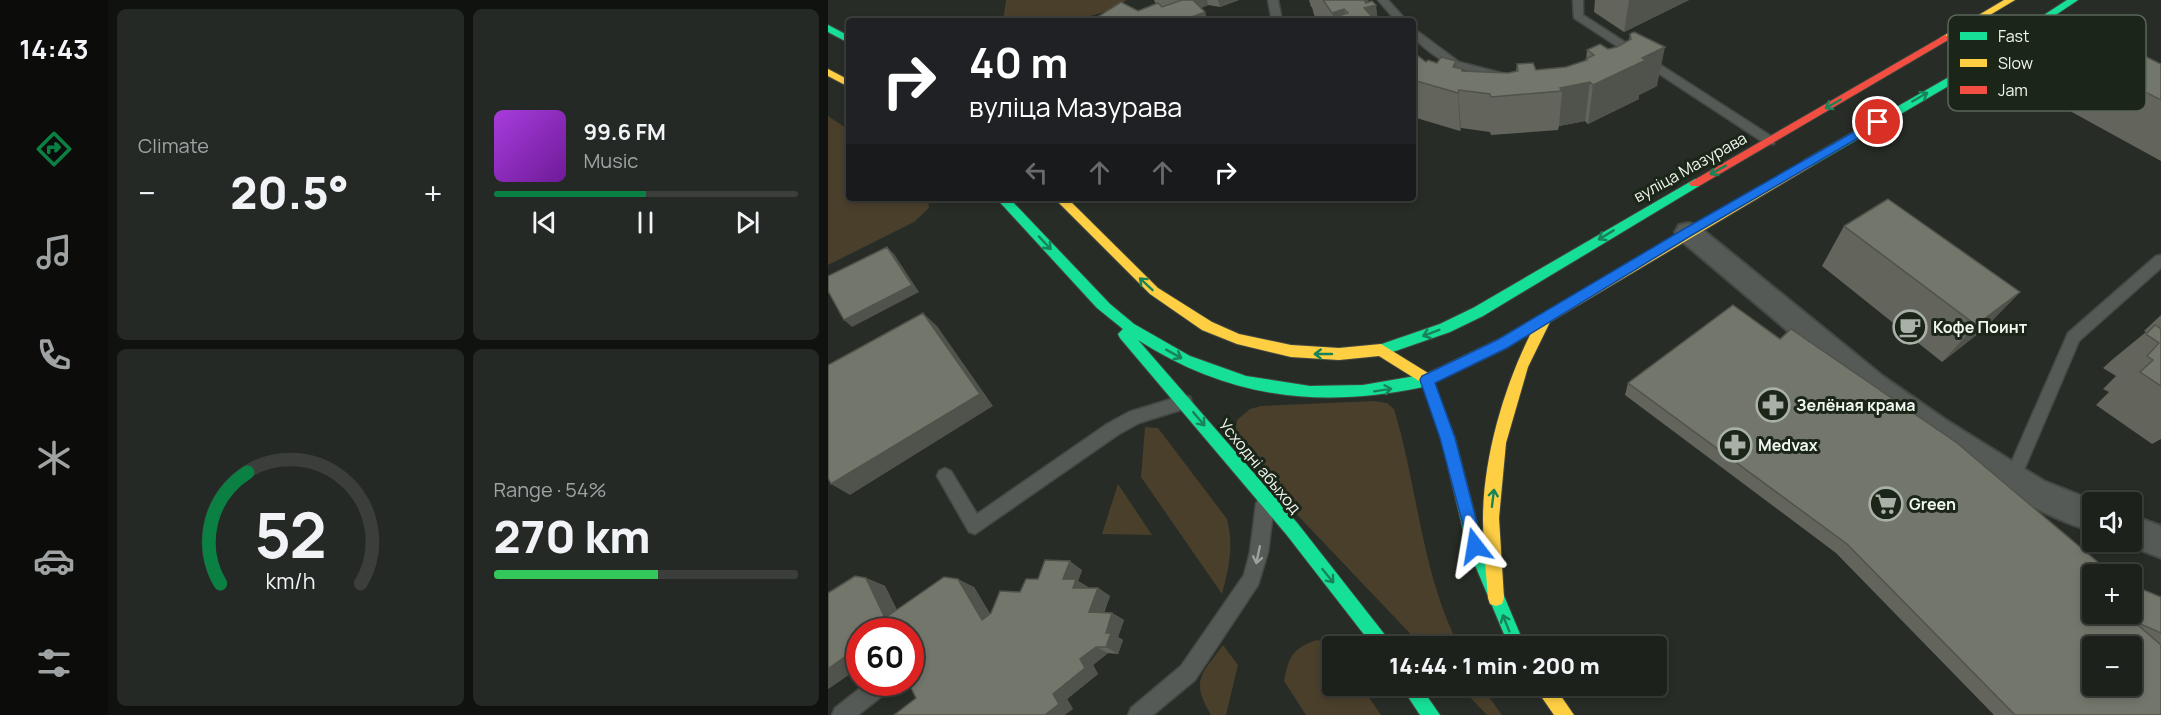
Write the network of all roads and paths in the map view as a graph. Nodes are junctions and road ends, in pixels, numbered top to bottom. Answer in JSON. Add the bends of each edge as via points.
{"nodes":[{"id":1,"x":1273,"y":0,"type":"edge"},
{"id":2,"x":1383,"y":0,"type":"edge"},
{"id":3,"x":2010,"y":0,"type":"edge"},
{"id":4,"x":2073,"y":0,"type":"edge"},
{"id":5,"x":1582,"y":2,"type":"edge"},
{"id":6,"x":1984,"y":15,"type":"edge"},
{"id":7,"x":2050,"y":15,"type":"edge"},
{"id":8,"x":1276,"y":18,"type":"edge"},
{"id":9,"x":1399,"y":18,"type":"edge"},
{"id":10,"x":828,"y":28,"type":"edge"},
{"id":11,"x":1416,"y":34,"type":"edge"},
{"id":12,"x":1948,"y":36,"type":"edge"},
{"id":13,"x":846,"y":38,"type":"edge"},
{"id":14,"x":828,"y":72,"type":"edge"},
{"id":15,"x":1506,"y":78,"type":"edge"},
{"id":16,"x":846,"y":82,"type":"edge"},
{"id":17,"x":1948,"y":82,"type":"edge"},
{"id":18,"x":1770,"y":141,"type":"junction"},
{"id":19,"x":1007,"y":201,"type":"edge"},
{"id":20,"x":1063,"y":201,"type":"edge"},
{"id":21,"x":1656,"y":205,"type":"junction"},
{"id":22,"x":1680,"y":225,"type":"junction"},
{"id":23,"x":2161,"y":260,"type":"edge"},
{"id":24,"x":1108,"y":310,"type":"junction"},
{"id":25,"x":1545,"y":319,"type":"junction"},
{"id":26,"x":1381,"y":350,"type":"junction"},
{"id":27,"x":1427,"y":380,"type":"junction"},
{"id":28,"x":1184,"y":402,"type":"junction"},
{"id":29,"x":945,"y":476,"type":"dead end"},
{"id":30,"x":2012,"y":479,"type":"junction"},
{"id":31,"x":1266,"y":498,"type":"junction"},
{"id":32,"x":2082,"y":512,"type":"edge"},
{"id":33,"x":2142,"y":535,"type":"edge"},
{"id":34,"x":2161,"y":542,"type":"edge"},
{"id":35,"x":1496,"y":598,"type":"junction"},
{"id":36,"x":1375,"y":636,"type":"edge"},
{"id":37,"x":1513,"y":636,"type":"edge"},
{"id":38,"x":866,"y":696,"type":"edge"},
{"id":39,"x":1417,"y":696,"type":"edge"},
{"id":40,"x":1551,"y":696,"type":"edge"},
{"id":41,"x":842,"y":715,"type":"edge"},
{"id":42,"x":1138,"y":715,"type":"edge"},
{"id":43,"x":1431,"y":715,"type":"edge"},
{"id":44,"x":1565,"y":715,"type":"edge"}],
"edges":[{"from":1,"to":8,"type":"lane"},
{"from":2,"to":9,"type":"lane"},
{"from":3,"to":6,"type":"main road","name":"вуліца Мазурава","one_way":true},
{"from":7,"to":4,"type":"main road","one_way":true},
{"from":5,"to":18,"type":"lane","via":[[1578,16]]},
{"from":10,"to":13,"type":"main road"},
{"from":11,"to":15,"type":"lane","via":[[1455,64]]},
{"from":12,"to":18,"type":"main road","name":"вуліца Мазурава","one_way":true},
{"from":14,"to":16,"type":"main road"},
{"from":22,"to":17,"type":"main road","one_way":true},
{"from":18,"to":21,"type":"main road","name":"вуліца Мазурава","one_way":true},
{"from":19,"to":24,"type":"main road","one_way":true},
{"from":26,"to":20,"type":"main road","name":"вуліца Мазурава","one_way":true,"via":[[1299,353],[1253,344],[1209,328],[1162,298]]},
{"from":21,"to":22,"type":"main road"},
{"from":21,"to":26,"type":"main road","name":"вуліца Мазурава","one_way":true,"via":[[1478,312]]},
{"from":22,"to":25,"type":"main road"},
{"from":22,"to":30,"type":"street","via":[[1874,386]]},
{"from":23,"to":30,"type":"lane","via":[[2073,337]]},
{"from":24,"to":27,"type":"main road","one_way":true,"via":[[1179,356],[1245,383],[1334,394],[1371,392]]},
{"from":24,"to":28,"type":"main road","name":"Усходні абыход","via":[[1138,353]]},
{"from":25,"to":27,"type":"main road","via":[[1492,350]]},
{"from":35,"to":25,"type":"main road","one_way":true,"via":[[1491,518],[1499,443],[1521,367]]},
{"from":26,"to":27,"type":"main road"},
{"from":27,"to":35,"type":"main road","via":[[1448,438],[1475,546]]},
{"from":28,"to":29,"type":"lane","via":[[1135,417],[1113,429],[975,526]]},
{"from":28,"to":31,"type":"main road","name":"Усходні абыход","one_way":true},
{"from":30,"to":32,"type":"street"},
{"from":31,"to":36,"type":"main road","name":"Усходні абыход","one_way":true},
{"from":31,"to":42,"type":"lane","one_way":true,"via":[[1252,579],[1188,673]]},
{"from":33,"to":34,"type":"street"},
{"from":37,"to":35,"type":"main road","one_way":true},
{"from":38,"to":41,"type":"lane"},
{"from":39,"to":43,"type":"main road"},
{"from":40,"to":44,"type":"main road"}]}
